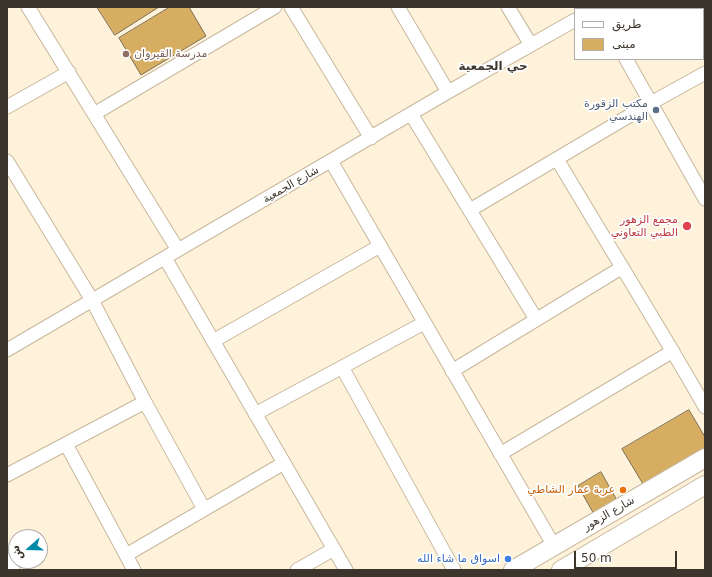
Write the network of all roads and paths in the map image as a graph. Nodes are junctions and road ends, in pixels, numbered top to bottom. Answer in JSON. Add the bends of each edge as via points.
{"nodes":[{"id":1,"x":28,"y":7,"type":"edge"},
{"id":2,"x":275,"y":7,"type":"edge"},
{"id":3,"x":291,"y":7,"type":"edge"},
{"id":4,"x":398,"y":7,"type":"edge"},
{"id":5,"x":508,"y":7,"type":"edge"},
{"id":6,"x":574,"y":21,"type":"edge"},
{"id":7,"x":531,"y":45,"type":"junction"},
{"id":8,"x":627,"y":60,"type":"edge"},
{"id":9,"x":69,"y":72,"type":"junction"},
{"id":10,"x":705,"y":73,"type":"edge"},
{"id":11,"x":448,"y":92,"type":"junction"},
{"id":12,"x":651,"y":103,"type":"junction"},
{"id":13,"x":7,"y":107,"type":"edge"},
{"id":14,"x":94,"y":114,"type":"junction"},
{"id":15,"x":411,"y":114,"type":"junction"},
{"id":16,"x":371,"y":138,"type":"junction"},
{"id":17,"x":557,"y":159,"type":"junction"},
{"id":18,"x":7,"y":161,"type":"edge"},
{"id":19,"x":331,"y":161,"type":"junction"},
{"id":20,"x":702,"y":186,"type":"edge"},
{"id":21,"x":705,"y":200,"type":"edge"},
{"id":22,"x":470,"y":210,"type":"junction"},
{"id":23,"x":380,"y":246,"type":"junction"},
{"id":24,"x":178,"y":250,"type":"junction"},
{"id":25,"x":166,"y":258,"type":"junction"},
{"id":26,"x":621,"y":268,"type":"junction"},
{"id":27,"x":92,"y":300,"type":"junction"},
{"id":28,"x":536,"y":319,"type":"junction"},
{"id":29,"x":424,"y":323,"type":"junction"},
{"id":30,"x":213,"y":341,"type":"junction"},
{"id":31,"x":8,"y":347,"type":"edge"},
{"id":32,"x":673,"y":351,"type":"junction"},
{"id":33,"x":342,"y":367,"type":"junction"},
{"id":34,"x":452,"y":371,"type":"junction"},
{"id":35,"x":145,"y":402,"type":"junction"},
{"id":36,"x":705,"y":407,"type":"edge"},
{"id":37,"x":256,"y":414,"type":"junction"},
{"id":38,"x":66,"y":444,"type":"junction"},
{"id":39,"x":500,"y":454,"type":"junction"},
{"id":40,"x":705,"y":458,"type":"edge"},
{"id":41,"x":284,"y":463,"type":"junction"},
{"id":42,"x":7,"y":475,"type":"edge"},
{"id":43,"x":705,"y":485,"type":"edge"},
{"id":44,"x":204,"y":509,"type":"junction"},
{"id":45,"x":615,"y":510,"type":"junction"},
{"id":46,"x":627,"y":531,"type":"junction"},
{"id":47,"x":554,"y":546,"type":"junction"},
{"id":48,"x":334,"y":549,"type":"junction"},
{"id":49,"x":126,"y":555,"type":"junction"},
{"id":50,"x":7,"y":560,"type":"edge"},
{"id":51,"x":13,"y":570,"type":"edge"},
{"id":52,"x":134,"y":570,"type":"edge"},
{"id":53,"x":297,"y":570,"type":"edge"},
{"id":54,"x":346,"y":570,"type":"edge"},
{"id":55,"x":454,"y":570,"type":"edge"},
{"id":56,"x":513,"y":570,"type":"edge"},
{"id":57,"x":561,"y":570,"type":"edge"}],
"edges":[{"from":1,"to":9,"type":"street"},
{"from":2,"to":14,"type":"street"},
{"from":3,"to":16,"type":"street"},
{"from":4,"to":11,"type":"street"},
{"from":5,"to":7,"type":"street"},
{"from":6,"to":7,"type":"street","name":"شارع الجمعية"},
{"from":7,"to":11,"type":"street","name":"شارع الجمعية"},
{"from":8,"to":12,"type":"street"},
{"from":9,"to":13,"type":"street"},
{"from":9,"to":14,"type":"street"},
{"from":10,"to":12,"type":"street"},
{"from":11,"to":15,"type":"street","name":"شارع الجمعية"},
{"from":12,"to":17,"type":"street"},
{"from":12,"to":20,"type":"street"},
{"from":14,"to":24,"type":"street"},
{"from":15,"to":16,"type":"street","name":"شارع الجمعية"},
{"from":15,"to":22,"type":"street"},
{"from":16,"to":19,"type":"street","name":"شارع الجمعية"},
{"from":17,"to":22,"type":"street"},
{"from":17,"to":26,"type":"street"},
{"from":18,"to":27,"type":"street"},
{"from":19,"to":23,"type":"street"},
{"from":19,"to":24,"type":"street","name":"شارع الجمعية"},
{"from":20,"to":21,"type":"street"},
{"from":22,"to":28,"type":"street"},
{"from":23,"to":29,"type":"street"},
{"from":23,"to":30,"type":"street"},
{"from":24,"to":25,"type":"street","name":"شارع الجمعية"},
{"from":25,"to":27,"type":"street","name":"شارع الجمعية"},
{"from":25,"to":30,"type":"street"},
{"from":26,"to":28,"type":"street"},
{"from":26,"to":32,"type":"street"},
{"from":27,"to":31,"type":"street","name":"شارع الجمعية"},
{"from":27,"to":35,"type":"street"},
{"from":28,"to":34,"type":"street"},
{"from":29,"to":33,"type":"street"},
{"from":29,"to":34,"type":"street"},
{"from":30,"to":37,"type":"street"},
{"from":32,"to":36,"type":"street"},
{"from":32,"to":39,"type":"street"},
{"from":33,"to":37,"type":"street"},
{"from":33,"to":55,"type":"street"},
{"from":34,"to":39,"type":"street"},
{"from":35,"to":38,"type":"street"},
{"from":35,"to":44,"type":"street"},
{"from":37,"to":41,"type":"street"},
{"from":38,"to":42,"type":"street"},
{"from":38,"to":49,"type":"street"},
{"from":39,"to":47,"type":"street"},
{"from":40,"to":45,"type":"main road","name":"شارع الزهور"},
{"from":41,"to":44,"type":"street"},
{"from":41,"to":48,"type":"street"},
{"from":43,"to":46,"type":"main road"},
{"from":44,"to":49,"type":"street"},
{"from":45,"to":46,"type":"main road"},
{"from":45,"to":47,"type":"main road","name":"شارع الزهور"},
{"from":46,"to":57,"type":"main road"},
{"from":47,"to":56,"type":"main road","name":"شارع الزهور"},
{"from":48,"to":53,"type":"street"},
{"from":48,"to":54,"type":"street"},
{"from":49,"to":52,"type":"street"},
{"from":50,"to":51,"type":"street"}]}
